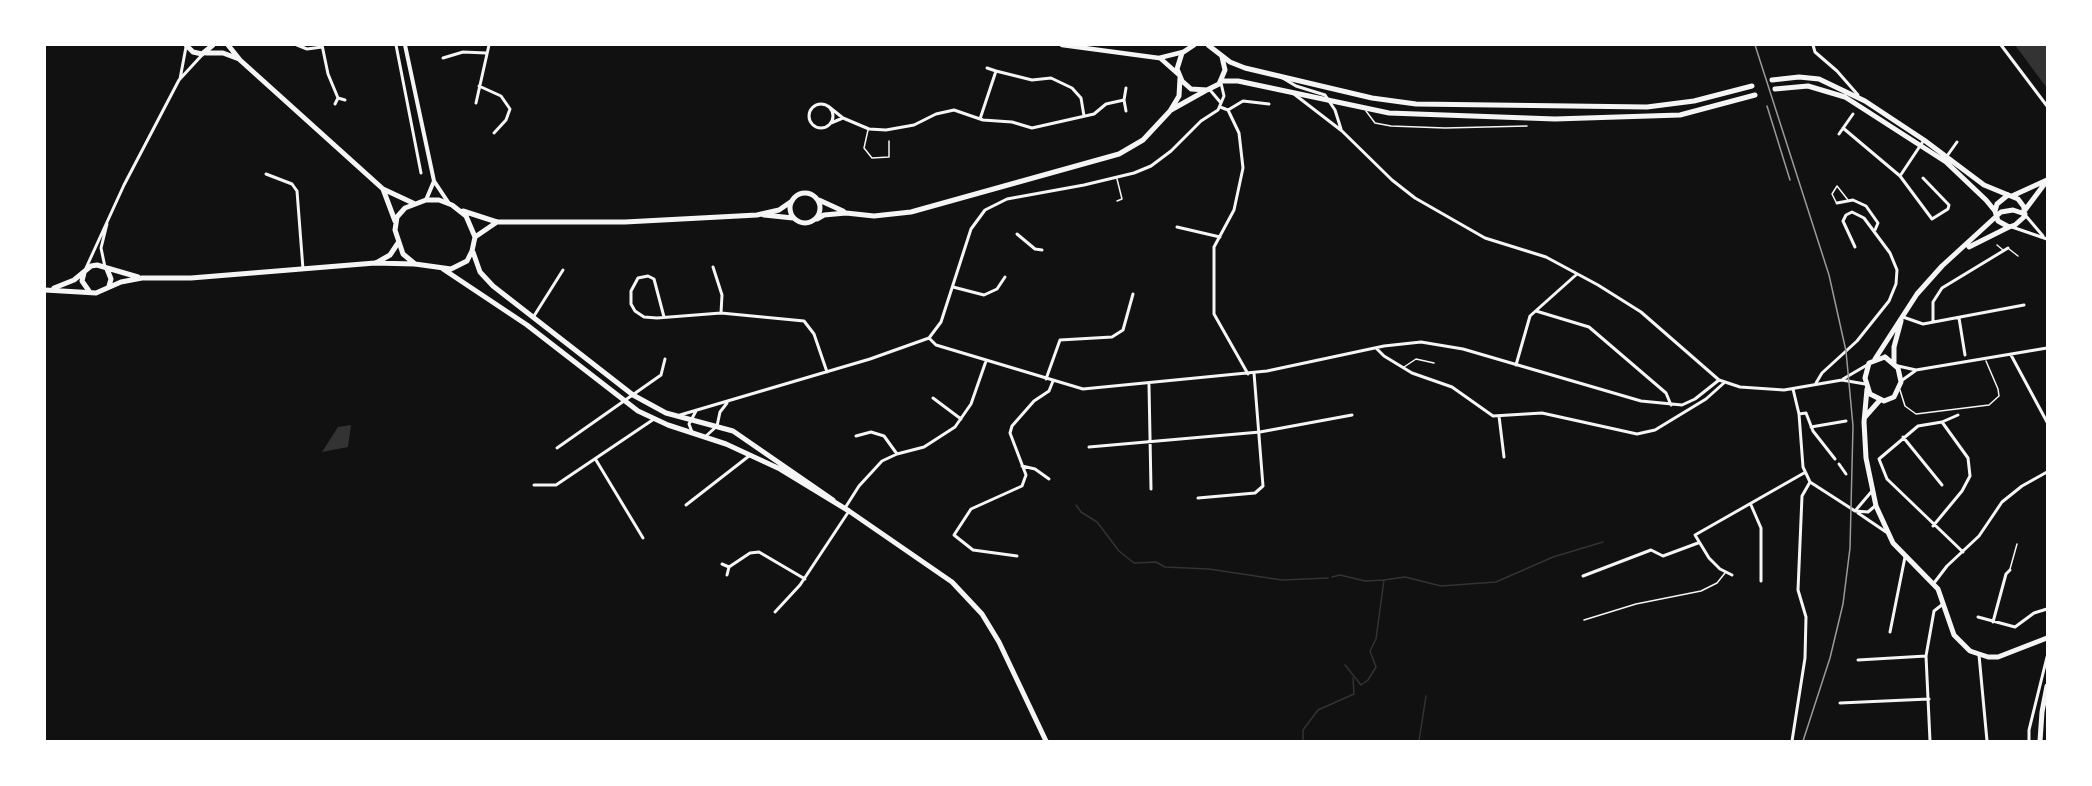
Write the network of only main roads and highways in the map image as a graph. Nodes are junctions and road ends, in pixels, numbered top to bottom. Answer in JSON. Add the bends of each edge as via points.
{"nodes":[{"id":1,"x":186,"y":45,"type":"edge"},
{"id":2,"x":213,"y":45,"type":"edge"},
{"id":3,"x":228,"y":45,"type":"edge"},
{"id":4,"x":1062,"y":45,"type":"edge"},
{"id":5,"x":1194,"y":45,"type":"edge"},
{"id":6,"x":1208,"y":45,"type":"edge"},
{"id":7,"x":1186,"y":50,"type":"junction"},
{"id":8,"x":205,"y":53,"type":"junction"},
{"id":9,"x":1221,"y":55,"type":"junction"},
{"id":10,"x":1159,"y":58,"type":"junction"},
{"id":11,"x":240,"y":60,"type":"junction"},
{"id":12,"x":1179,"y":76,"type":"junction"},
{"id":13,"x":1772,"y":80,"type":"dead end"},
{"id":14,"x":1221,"y":81,"type":"junction"},
{"id":15,"x":1752,"y":86,"type":"dead end"},
{"id":16,"x":1774,"y":89,"type":"dead end"},
{"id":17,"x":1209,"y":90,"type":"junction"},
{"id":18,"x":1755,"y":95,"type":"dead end"},
{"id":19,"x":1170,"y":111,"type":"junction"},
{"id":20,"x":1922,"y":143,"type":"junction"},
{"id":21,"x":2047,"y":180,"type":"edge"},
{"id":22,"x":383,"y":189,"type":"junction"},
{"id":23,"x":2010,"y":196,"type":"junction"},
{"id":24,"x":817,"y":199,"type":"junction"},
{"id":25,"x":792,"y":201,"type":"junction"},
{"id":26,"x":415,"y":203,"type":"junction"},
{"id":27,"x":458,"y":209,"type":"junction"},
{"id":28,"x":2025,"y":212,"type":"junction"},
{"id":29,"x":846,"y":213,"type":"junction"},
{"id":30,"x":1995,"y":214,"type":"junction"},
{"id":31,"x":757,"y":215,"type":"junction"},
{"id":32,"x":793,"y":218,"type":"junction"},
{"id":33,"x":817,"y":219,"type":"junction"},
{"id":34,"x":497,"y":222,"type":"junction"},
{"id":35,"x":395,"y":223,"type":"junction"},
{"id":36,"x":2010,"y":227,"type":"junction"},
{"id":37,"x":475,"y":237,"type":"junction"},
{"id":38,"x":398,"y":242,"type":"junction"},
{"id":39,"x":472,"y":251,"type":"junction"},
{"id":40,"x":1957,"y":253,"type":"junction"},
{"id":41,"x":375,"y":263,"type":"junction"},
{"id":42,"x":415,"y":264,"type":"junction"},
{"id":43,"x":106,"y":268,"type":"junction"},
{"id":44,"x":443,"y":269,"type":"junction"},
{"id":45,"x":85,"y":271,"type":"junction"},
{"id":46,"x":142,"y":278,"type":"junction"},
{"id":47,"x":108,"y":288,"type":"junction"},
{"id":48,"x":48,"y":290,"type":"edge"},
{"id":49,"x":91,"y":292,"type":"junction"},
{"id":50,"x":1903,"y":317,"type":"junction"},
{"id":51,"x":1875,"y":358,"type":"junction"},
{"id":52,"x":1895,"y":363,"type":"junction"},
{"id":53,"x":1866,"y":386,"type":"junction"},
{"id":54,"x":1880,"y":400,"type":"junction"},
{"id":55,"x":1864,"y":418,"type":"junction"},
{"id":56,"x":838,"y":504,"type":"junction"},
{"id":57,"x":2047,"y":638,"type":"edge"},
{"id":58,"x":2047,"y":686,"type":"edge"},
{"id":59,"x":1045,"y":740,"type":"edge"},
{"id":60,"x":2040,"y":741,"type":"edge"}],
"edges":[{"from":1,"to":8,"type":"highway","via":[[193,52]]},
{"from":2,"to":8,"type":"highway"},
{"from":3,"to":11,"type":"highway"},
{"from":4,"to":10,"type":"main road"},
{"from":5,"to":7,"type":"highway"},
{"from":6,"to":9,"type":"highway"},
{"from":7,"to":10,"type":"main road"},
{"from":7,"to":12,"type":"highway","via":[[1179,59]]},
{"from":8,"to":11,"type":"highway","via":[[223,53]]},
{"from":9,"to":14,"type":"highway","via":[[1225,70]]},
{"from":9,"to":15,"type":"highway","via":[[1238,66],[1280,77],[1416,104],[1590,108],[1669,105]]},
{"from":10,"to":12,"type":"main road"},
{"from":11,"to":22,"type":"highway"},
{"from":12,"to":17,"type":"highway","via":[[1191,88]]},
{"from":12,"to":19,"type":"highway","via":[[1179,96]]},
{"from":13,"to":20,"type":"highway","via":[[1810,77],[1839,86]]},
{"from":14,"to":17,"type":"highway"},
{"from":14,"to":18,"type":"highway","via":[[1234,80],[1365,109],[1430,116],[1615,119],[1680,115]]},
{"from":16,"to":20,"type":"highway","via":[[1808,86],[1836,93]]},
{"from":17,"to":19,"type":"highway"},
{"from":19,"to":29,"type":"highway","via":[[1131,147],[1090,165],[911,212],[874,216]]},
{"from":20,"to":23,"type":"highway","via":[[1947,156],[1984,185]]},
{"from":20,"to":30,"type":"highway","via":[[1960,173]]},
{"from":21,"to":23,"type":"highway"},
{"from":21,"to":28,"type":"highway"},
{"from":22,"to":26,"type":"highway"},
{"from":22,"to":35,"type":"highway"},
{"from":23,"to":28,"type":"highway","via":[[2022,203]]},
{"from":23,"to":30,"type":"highway","via":[[1997,204]]},
{"from":24,"to":25,"type":"highway","via":[[804,193]]},
{"from":24,"to":29,"type":"highway"},
{"from":24,"to":33,"type":"highway"},
{"from":25,"to":31,"type":"highway","via":[[780,210]]},
{"from":25,"to":32,"type":"highway"},
{"from":26,"to":27,"type":"highway","via":[[426,200]]},
{"from":26,"to":35,"type":"highway","via":[[400,212]]},
{"from":27,"to":34,"type":"highway"},
{"from":27,"to":37,"type":"highway","via":[[470,221]]},
{"from":28,"to":30,"type":"highway","via":[[2007,210]]},
{"from":28,"to":36,"type":"highway","via":[[2020,222]]},
{"from":29,"to":33,"type":"highway","via":[[825,214]]},
{"from":30,"to":36,"type":"highway","via":[[2001,224]]},
{"from":30,"to":40,"type":"highway","via":[[1981,233]]},
{"from":31,"to":32,"type":"highway"},
{"from":31,"to":34,"type":"highway","via":[[625,222]]},
{"from":32,"to":33,"type":"highway","via":[[804,224]]},
{"from":34,"to":37,"type":"highway"},
{"from":35,"to":38,"type":"highway"},
{"from":36,"to":40,"type":"highway"},
{"from":37,"to":39,"type":"highway"},
{"from":38,"to":41,"type":"highway","via":[[390,255]]},
{"from":38,"to":42,"type":"highway","via":[[403,254]]},
{"from":39,"to":44,"type":"highway","via":[[461,265]]},
{"from":39,"to":56,"type":"highway","via":[[487,281],[633,395],[666,412],[733,431]]},
{"from":40,"to":50,"type":"highway","via":[[1930,279]]},
{"from":41,"to":42,"type":"highway"},
{"from":41,"to":46,"type":"highway","via":[[191,278]]},
{"from":42,"to":44,"type":"highway"},
{"from":43,"to":45,"type":"highway","via":[[97,265]]},
{"from":43,"to":46,"type":"highway"},
{"from":43,"to":47,"type":"highway","via":[[111,279]]},
{"from":44,"to":56,"type":"highway","via":[[527,325],[624,401],[654,419],[750,454]]},
{"from":45,"to":48,"type":"highway"},
{"from":45,"to":49,"type":"highway","via":[[82,282]]},
{"from":46,"to":47,"type":"highway"},
{"from":47,"to":49,"type":"highway","via":[[101,293]]},
{"from":48,"to":49,"type":"highway"},
{"from":50,"to":51,"type":"highway"},
{"from":50,"to":52,"type":"highway","via":[[1894,347]]},
{"from":51,"to":52,"type":"highway","via":[[1885,357]]},
{"from":51,"to":53,"type":"highway","via":[[1867,365]]},
{"from":52,"to":54,"type":"highway","via":[[1901,382],[1899,389],[1890,400]]},
{"from":53,"to":54,"type":"highway","via":[[1872,397]]},
{"from":53,"to":55,"type":"highway"},
{"from":54,"to":55,"type":"highway"},
{"from":55,"to":57,"type":"highway","via":[[1872,490],[1886,532],[1934,583],[1954,635],[1970,651],[1998,657]]},
{"from":56,"to":59,"type":"highway","via":[[952,582],[982,614]]},
{"from":58,"to":60,"type":"highway"}]}
